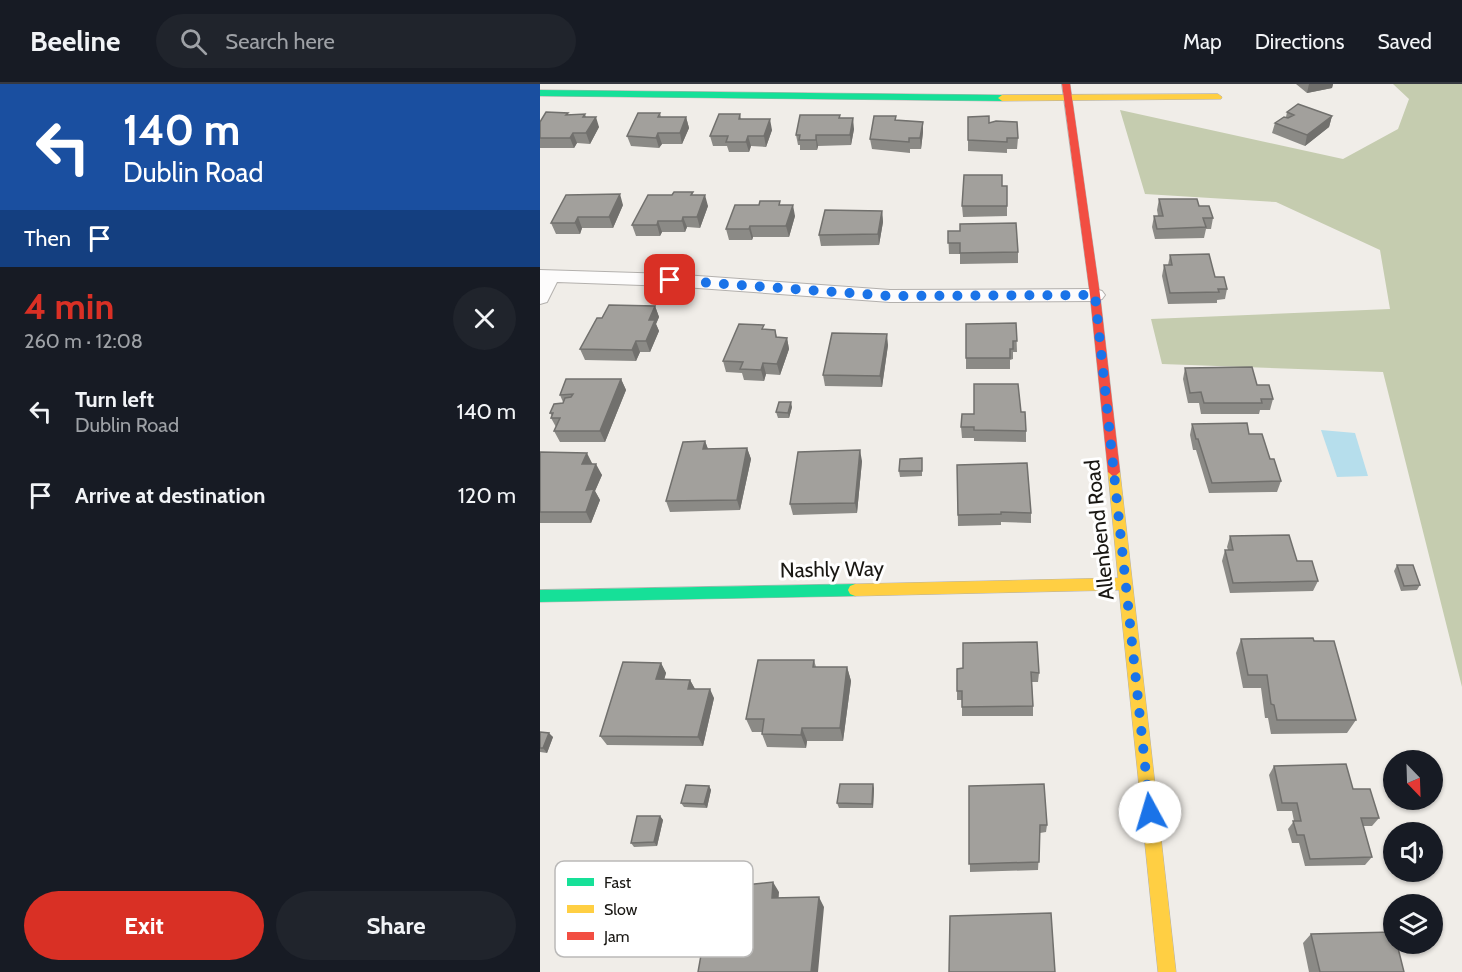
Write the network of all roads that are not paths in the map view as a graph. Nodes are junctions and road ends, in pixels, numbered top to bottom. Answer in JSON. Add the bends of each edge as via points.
{"nodes":[{"id":1,"x":1066,"y":84,"type":"edge"},
{"id":2,"x":730,"y":90,"type":"edge"},
{"id":3,"x":540,"y":93,"type":"edge"},
{"id":4,"x":1218,"y":97,"type":"dead end"},
{"id":5,"x":1068,"y":99,"type":"junction"},
{"id":6,"x":546,"y":276,"type":"edge"},
{"id":7,"x":1095,"y":295,"type":"junction"},
{"id":8,"x":540,"y":298,"type":"edge"},
{"id":9,"x":1126,"y":584,"type":"junction"},
{"id":10,"x":540,"y":596,"type":"edge"},
{"id":11,"x":1167,"y":972,"type":"edge"}],
"edges":[{"from":1,"to":5,"type":"street","name":"Allenbend Road"},
{"from":2,"to":3,"type":"street"},
{"from":2,"to":5,"type":"street"},
{"from":4,"to":5,"type":"street"},
{"from":5,"to":7,"type":"street","name":"Allenbend Road"},
{"from":6,"to":7,"type":"street","via":[[670,280],[890,296]]},
{"from":6,"to":8,"type":"street"},
{"from":7,"to":9,"type":"street","name":"Allenbend Road"},
{"from":9,"to":10,"type":"street","name":"Nashly Way"},
{"from":9,"to":11,"type":"street","name":"Allenbend Road"}]}
